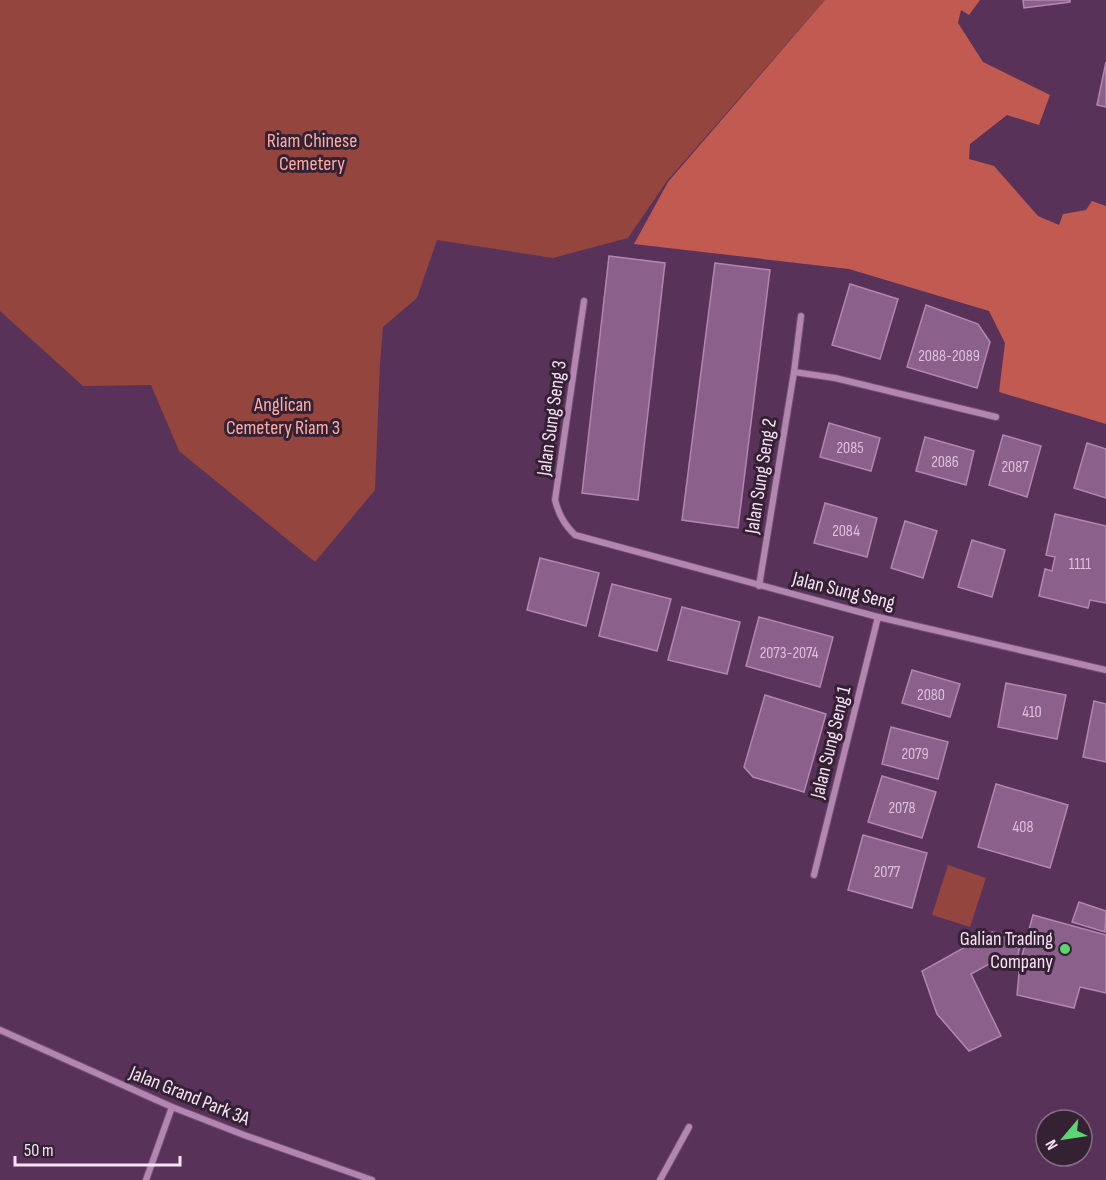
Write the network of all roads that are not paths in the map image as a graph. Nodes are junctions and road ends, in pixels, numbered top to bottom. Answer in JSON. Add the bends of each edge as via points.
{"nodes":[{"id":1,"x":585,"y":300,"type":"dead end"},
{"id":2,"x":801,"y":316,"type":"dead end"},
{"id":3,"x":794,"y":372,"type":"junction"},
{"id":4,"x":996,"y":417,"type":"dead end"},
{"id":5,"x":575,"y":535,"type":"joint"},
{"id":6,"x":759,"y":586,"type":"junction"},
{"id":7,"x":878,"y":617,"type":"junction"},
{"id":8,"x":1106,"y":670,"type":"edge"},
{"id":9,"x":814,"y":875,"type":"dead end"},
{"id":10,"x":0,"y":1030,"type":"edge"},
{"id":11,"x":172,"y":1107,"type":"junction"},
{"id":12,"x":689,"y":1127,"type":"dead end"},
{"id":13,"x":146,"y":1180,"type":"edge"},
{"id":14,"x":372,"y":1180,"type":"edge"},
{"id":15,"x":660,"y":1180,"type":"edge"}],
"edges":[{"from":1,"to":5,"type":"street","name":"Jalan Sung Seng 3","via":[[555,500],[565,525]]},
{"from":2,"to":3,"type":"street","name":"Jalan Sung Seng 2"},
{"from":3,"to":4,"type":"street","via":[[835,378]]},
{"from":3,"to":6,"type":"street","name":"Jalan Sung Seng 2"},
{"from":5,"to":6,"type":"street","name":"Jalan Sung Seng"},
{"from":6,"to":7,"type":"street","name":"Jalan Sung Seng"},
{"from":7,"to":8,"type":"street","name":"Jalan Sung Seng"},
{"from":7,"to":9,"type":"street","name":"Jalan Sung Seng 1"},
{"from":10,"to":11,"type":"street","name":"Jalan Grand Park 3A"},
{"from":11,"to":13,"type":"street"},
{"from":11,"to":14,"type":"street","name":"Jalan Grand Park 3A"},
{"from":12,"to":15,"type":"street"}]}
